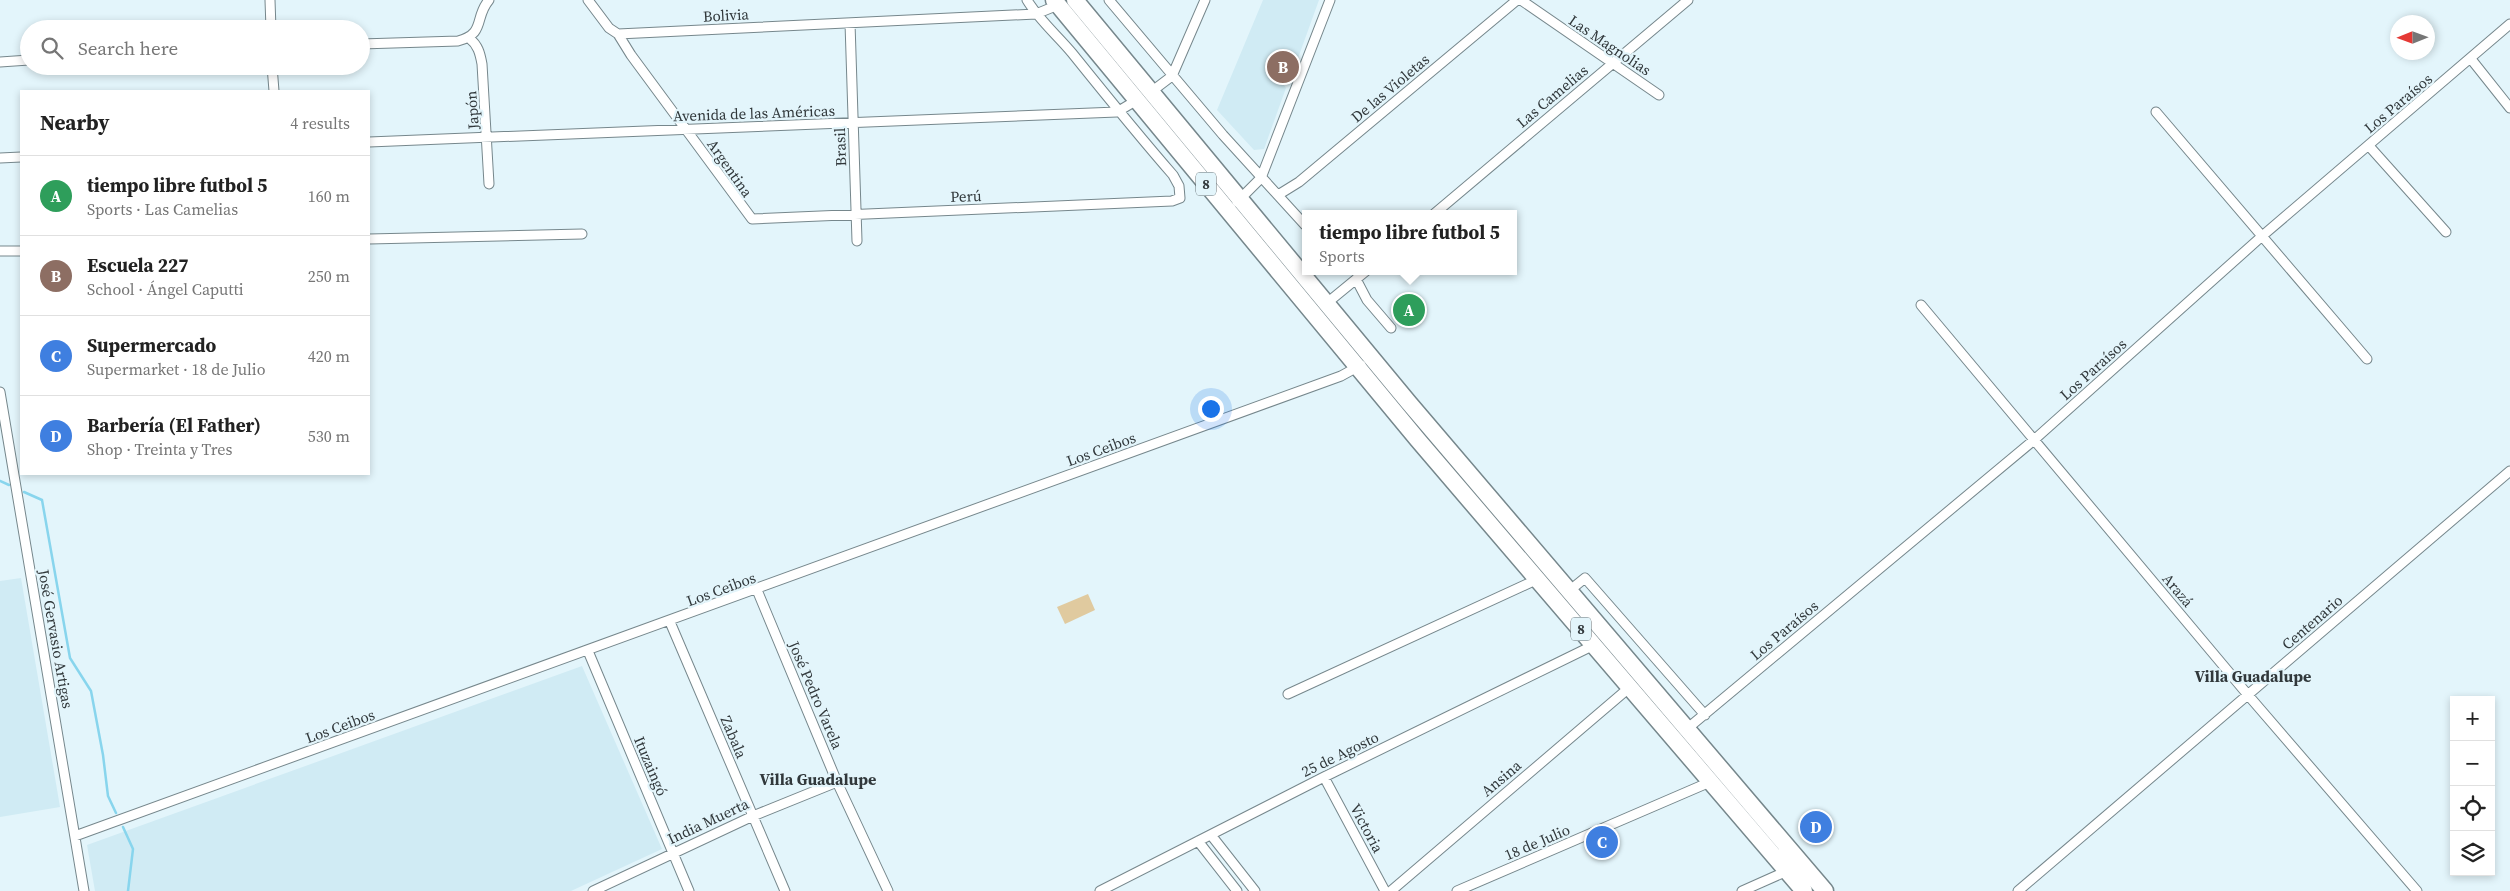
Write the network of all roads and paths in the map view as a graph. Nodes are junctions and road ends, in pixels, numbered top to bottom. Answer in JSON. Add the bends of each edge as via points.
{"nodes":[{"id":1,"x":270,"y":0,"type":"edge"},
{"id":2,"x":489,"y":0,"type":"edge"},
{"id":3,"x":588,"y":0,"type":"edge"},
{"id":4,"x":1027,"y":0,"type":"edge"},
{"id":5,"x":1075,"y":0,"type":"edge"},
{"id":6,"x":1109,"y":0,"type":"edge"},
{"id":7,"x":1205,"y":0,"type":"edge"},
{"id":8,"x":1330,"y":0,"type":"edge"},
{"id":9,"x":1519,"y":0,"type":"edge"},
{"id":10,"x":1688,"y":0,"type":"edge"},
{"id":11,"x":1056,"y":2,"type":"edge"},
{"id":12,"x":1036,"y":14,"type":"junction"},
{"id":13,"x":271,"y":20,"type":"edge"},
{"id":14,"x":850,"y":23,"type":"junction"},
{"id":15,"x":2510,"y":24,"type":"edge"},
{"id":16,"x":618,"y":34,"type":"junction"},
{"id":17,"x":469,"y":38,"type":"junction"},
{"id":18,"x":370,"y":44,"type":"edge"},
{"id":19,"x":2471,"y":60,"type":"junction"},
{"id":20,"x":20,"y":61,"type":"edge"},
{"id":21,"x":0,"y":62,"type":"edge"},
{"id":22,"x":1612,"y":64,"type":"junction"},
{"id":23,"x":273,"y":75,"type":"edge"},
{"id":24,"x":1172,"y":76,"type":"junction"},
{"id":25,"x":274,"y":90,"type":"edge"},
{"id":26,"x":1658,"y":95,"type":"dead end"},
{"id":27,"x":1144,"y":96,"type":"junction"},
{"id":28,"x":2510,"y":108,"type":"edge"},
{"id":29,"x":1117,"y":112,"type":"junction"},
{"id":30,"x":2156,"y":112,"type":"dead end"},
{"id":31,"x":853,"y":123,"type":"junction"},
{"id":32,"x":686,"y":128,"type":"junction"},
{"id":33,"x":488,"y":138,"type":"junction"},
{"id":34,"x":370,"y":142,"type":"edge"},
{"id":35,"x":2369,"y":146,"type":"junction"},
{"id":36,"x":20,"y":157,"type":"edge"},
{"id":37,"x":0,"y":158,"type":"edge"},
{"id":38,"x":1261,"y":178,"type":"junction"},
{"id":39,"x":490,"y":184,"type":"dead end"},
{"id":40,"x":1278,"y":194,"type":"junction"},
{"id":41,"x":1241,"y":199,"type":"junction"},
{"id":42,"x":1228,"y":210,"type":"junction"},
{"id":43,"x":1439,"y":210,"type":"edge"},
{"id":44,"x":855,"y":214,"type":"junction"},
{"id":45,"x":752,"y":219,"type":"joint"},
{"id":46,"x":1302,"y":222,"type":"edge"},
{"id":47,"x":2446,"y":232,"type":"dead end"},
{"id":48,"x":582,"y":234,"type":"dead end"},
{"id":49,"x":2261,"y":237,"type":"junction"},
{"id":50,"x":370,"y":239,"type":"edge"},
{"id":51,"x":857,"y":240,"type":"dead end"},
{"id":52,"x":20,"y":251,"type":"edge"},
{"id":53,"x":0,"y":252,"type":"edge"},
{"id":54,"x":1302,"y":273,"type":"edge"},
{"id":55,"x":1304,"y":275,"type":"edge"},
{"id":56,"x":1361,"y":275,"type":"edge"},
{"id":57,"x":1356,"y":279,"type":"junction"},
{"id":58,"x":1327,"y":303,"type":"junction"},
{"id":59,"x":1921,"y":305,"type":"dead end"},
{"id":60,"x":1391,"y":328,"type":"dead end"},
{"id":61,"x":2367,"y":359,"type":"dead end"},
{"id":62,"x":1365,"y":362,"type":"junction"},
{"id":63,"x":0,"y":392,"type":"edge"},
{"id":64,"x":2034,"y":440,"type":"junction"},
{"id":65,"x":2510,"y":471,"type":"edge"},
{"id":66,"x":1538,"y":579,"type":"junction"},
{"id":67,"x":757,"y":590,"type":"junction"},
{"id":68,"x":1569,"y":591,"type":"junction"},
{"id":69,"x":670,"y":622,"type":"junction"},
{"id":70,"x":1594,"y":645,"type":"junction"},
{"id":71,"x":588,"y":651,"type":"junction"},
{"id":72,"x":1630,"y":687,"type":"junction"},
{"id":73,"x":1288,"y":694,"type":"dead end"},
{"id":74,"x":2248,"y":695,"type":"junction"},
{"id":75,"x":1705,"y":715,"type":"junction"},
{"id":76,"x":1688,"y":728,"type":"junction"},
{"id":77,"x":1324,"y":778,"type":"junction"},
{"id":78,"x":837,"y":782,"type":"junction"},
{"id":79,"x":1710,"y":782,"type":"junction"},
{"id":80,"x":752,"y":816,"type":"junction"},
{"id":81,"x":1211,"y":835,"type":"junction"},
{"id":82,"x":76,"y":836,"type":"junction"},
{"id":83,"x":1198,"y":841,"type":"junction"},
{"id":84,"x":673,"y":853,"type":"junction"},
{"id":85,"x":1787,"y":871,"type":"junction"},
{"id":86,"x":84,"y":891,"type":"edge"},
{"id":87,"x":593,"y":891,"type":"edge"},
{"id":88,"x":690,"y":891,"type":"edge"},
{"id":89,"x":785,"y":891,"type":"edge"},
{"id":90,"x":888,"y":891,"type":"edge"},
{"id":91,"x":1100,"y":891,"type":"edge"},
{"id":92,"x":1237,"y":891,"type":"edge"},
{"id":93,"x":1255,"y":891,"type":"edge"},
{"id":94,"x":1385,"y":891,"type":"edge"},
{"id":95,"x":1391,"y":891,"type":"edge"},
{"id":96,"x":1457,"y":891,"type":"edge"},
{"id":97,"x":1742,"y":891,"type":"edge"},
{"id":98,"x":1804,"y":891,"type":"edge"},
{"id":99,"x":1825,"y":891,"type":"edge"},
{"id":100,"x":2018,"y":891,"type":"edge"},
{"id":101,"x":2417,"y":891,"type":"edge"}],
"edges":[{"from":1,"to":13,"type":"street"},
{"from":2,"to":17,"type":"street","via":[[482,9],[479,27]]},
{"from":3,"to":16,"type":"street","via":[[609,28]]},
{"from":4,"to":12,"type":"street"},
{"from":5,"to":27,"type":"highway","number":"8"},
{"from":6,"to":24,"type":"street"},
{"from":7,"to":24,"type":"street"},
{"from":8,"to":38,"type":"street"},
{"from":9,"to":22,"type":"street","name":"Las Magnolias"},
{"from":9,"to":40,"type":"street","name":"De las Violetas","via":[[1300,182]]},
{"from":10,"to":22,"type":"street","name":"Las Camelias"},
{"from":11,"to":12,"type":"street","name":"Bolivia"},
{"from":11,"to":27,"type":"highway","number":"8"},
{"from":12,"to":14,"type":"street","name":"Bolivia"},
{"from":12,"to":29,"type":"street","via":[[1069,50]]},
{"from":14,"to":16,"type":"street","name":"Bolivia"},
{"from":14,"to":31,"type":"street","name":"Brasil"},
{"from":15,"to":19,"type":"street","name":"Los Paraísos"},
{"from":16,"to":32,"type":"street","name":"Argentina","via":[[630,55]]},
{"from":17,"to":18,"type":"street"},
{"from":17,"to":33,"type":"street","name":"Japón","via":[[480,53]]},
{"from":19,"to":28,"type":"street"},
{"from":19,"to":35,"type":"street","name":"Los Paraísos"},
{"from":20,"to":21,"type":"street"},
{"from":22,"to":26,"type":"street","name":"Las Magnolias"},
{"from":22,"to":43,"type":"street","name":"Las Camelias"},
{"from":23,"to":25,"type":"street"},
{"from":24,"to":27,"type":"street","name":"Avenida de las Américas"},
{"from":24,"to":38,"type":"street"},
{"from":27,"to":29,"type":"street","name":"Avenida de las Américas"},
{"from":27,"to":41,"type":"highway","number":"8"},
{"from":27,"to":42,"type":"highway","number":"8"},
{"from":29,"to":31,"type":"street","name":"Avenida de las Américas"},
{"from":29,"to":44,"type":"street","name":"Perú","via":[[1173,175],[1180,186],[1180,198],[1162,202]]},
{"from":30,"to":49,"type":"street"},
{"from":31,"to":32,"type":"street","name":"Avenida de las Américas"},
{"from":31,"to":44,"type":"street","name":"Brasil"},
{"from":32,"to":33,"type":"street","name":"Avenida de las Américas"},
{"from":32,"to":45,"type":"street","name":"Argentina"},
{"from":33,"to":34,"type":"street","name":"Avenida de las Américas"},
{"from":33,"to":39,"type":"street","name":"Japón"},
{"from":35,"to":47,"type":"street"},
{"from":35,"to":49,"type":"street","name":"Los Paraísos"},
{"from":36,"to":37,"type":"street"},
{"from":38,"to":40,"type":"street"},
{"from":38,"to":41,"type":"street"},
{"from":40,"to":46,"type":"street"},
{"from":41,"to":42,"type":"street"},
{"from":41,"to":54,"type":"highway","number":"8"},
{"from":42,"to":62,"type":"highway","number":"8"},
{"from":44,"to":45,"type":"street","name":"Perú"},
{"from":44,"to":51,"type":"street","name":"Brasil"},
{"from":48,"to":50,"type":"street"},
{"from":49,"to":61,"type":"street"},
{"from":49,"to":64,"type":"street","name":"Los Paraísos"},
{"from":52,"to":53,"type":"street"},
{"from":55,"to":58,"type":"highway","number":"8"},
{"from":56,"to":57,"type":"street"},
{"from":57,"to":58,"type":"street"},
{"from":57,"to":60,"type":"street","via":[[1367,300]]},
{"from":58,"to":62,"type":"highway","number":"8"},
{"from":59,"to":64,"type":"street","name":"Arazá"},
{"from":62,"to":66,"type":"highway","number":"8"},
{"from":62,"to":67,"type":"street","name":"Los Ceibos","via":[[1341,376]]},
{"from":62,"to":68,"type":"highway","number":"8"},
{"from":63,"to":82,"type":"street","name":"José Gervasio Artigas"},
{"from":64,"to":74,"type":"street","name":"Arazá"},
{"from":64,"to":75,"type":"street","name":"Los Paraísos"},
{"from":65,"to":74,"type":"street","name":"Centenario"},
{"from":66,"to":70,"type":"highway","number":"8"},
{"from":66,"to":73,"type":"street"},
{"from":67,"to":69,"type":"street","name":"Los Ceibos"},
{"from":67,"to":78,"type":"street","name":"José Pedro Varela"},
{"from":68,"to":75,"type":"street","via":[[1585,578]]},
{"from":68,"to":76,"type":"highway","number":"8"},
{"from":69,"to":71,"type":"street","name":"Los Ceibos"},
{"from":69,"to":80,"type":"street","name":"Zabala"},
{"from":70,"to":72,"type":"highway","number":"8"},
{"from":70,"to":77,"type":"street","name":"25 de Agosto"},
{"from":71,"to":82,"type":"street","name":"Los Ceibos"},
{"from":71,"to":84,"type":"street","name":"Ituzaingó"},
{"from":72,"to":79,"type":"highway","number":"8"},
{"from":72,"to":95,"type":"street","name":"Ansina"},
{"from":74,"to":100,"type":"street","name":"Centenario"},
{"from":74,"to":101,"type":"street","name":"Arazá"},
{"from":75,"to":76,"type":"street","name":"Los Paraísos"},
{"from":76,"to":99,"type":"highway","number":"8"},
{"from":77,"to":81,"type":"street","name":"25 de Agosto"},
{"from":77,"to":94,"type":"street","name":"Victoria"},
{"from":78,"to":80,"type":"street","name":"India Muerta"},
{"from":78,"to":90,"type":"street","name":"José Pedro Varela"},
{"from":79,"to":85,"type":"highway","number":"8"},
{"from":79,"to":96,"type":"street","name":"18 de Julio"},
{"from":80,"to":84,"type":"street","name":"India Muerta"},
{"from":80,"to":89,"type":"street","name":"Zabala"},
{"from":81,"to":83,"type":"street","name":"25 de Agosto"},
{"from":81,"to":93,"type":"street"},
{"from":82,"to":86,"type":"street","name":"José Gervasio Artigas"},
{"from":83,"to":91,"type":"street","name":"25 de Agosto"},
{"from":83,"to":92,"type":"street"},
{"from":84,"to":87,"type":"street","name":"India Muerta"},
{"from":84,"to":88,"type":"street","name":"Ituzaingó"},
{"from":85,"to":97,"type":"street"},
{"from":85,"to":98,"type":"highway","number":"8"}]}
